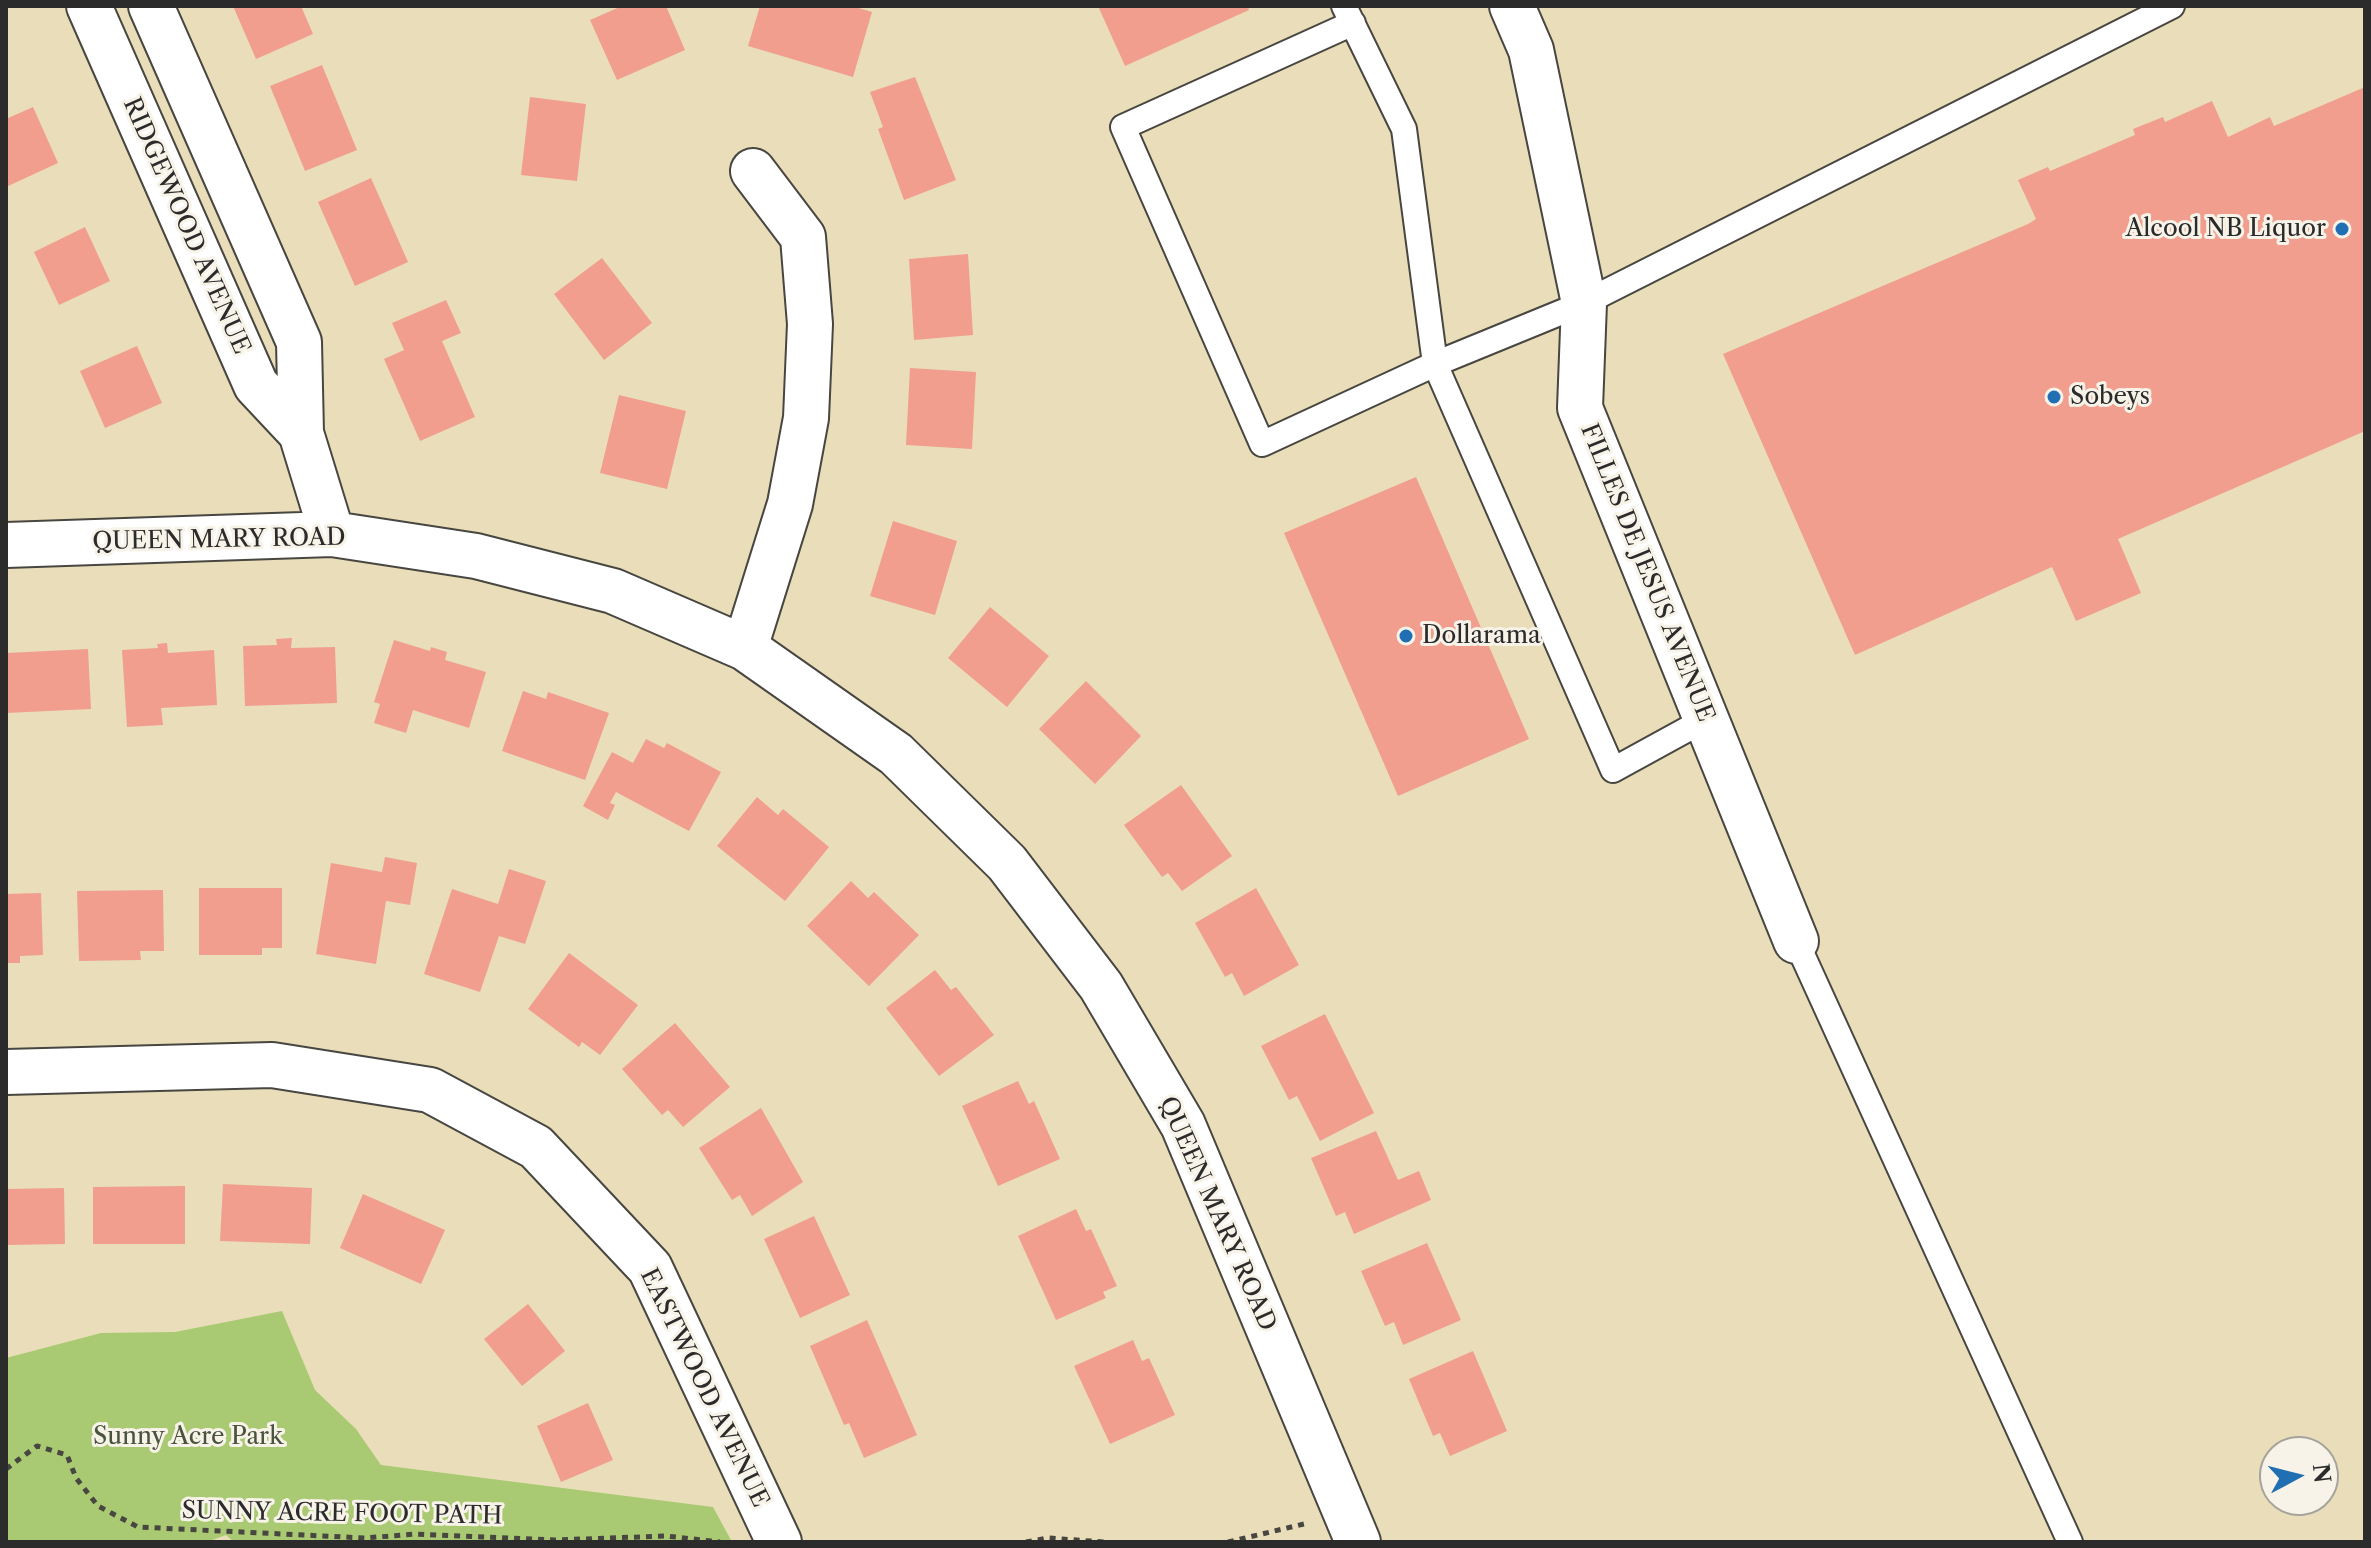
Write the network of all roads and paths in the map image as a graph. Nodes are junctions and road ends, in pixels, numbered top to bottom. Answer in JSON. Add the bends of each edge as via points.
{"nodes":[{"id":1,"x":89,"y":6,"type":"edge"},
{"id":2,"x":151,"y":6,"type":"edge"},
{"id":3,"x":1512,"y":6,"type":"edge"},
{"id":4,"x":2172,"y":6,"type":"edge"},
{"id":5,"x":1349,"y":15,"type":"edge"},
{"id":6,"x":753,"y":171,"type":"dead end"},
{"id":7,"x":1584,"y":303,"type":"junction"},
{"id":8,"x":1435,"y":364,"type":"junction"},
{"id":9,"x":301,"y":433,"type":"junction"},
{"id":10,"x":332,"y":534,"type":"junction"},
{"id":11,"x":6,"y":545,"type":"edge"},
{"id":12,"x":745,"y":648,"type":"junction"},
{"id":13,"x":1706,"y":719,"type":"junction"},
{"id":14,"x":1796,"y":941,"type":"joint"},
{"id":15,"x":6,"y":1072,"type":"edge"},
{"id":16,"x":6,"y":1469,"type":"edge"},
{"id":17,"x":1352,"y":1528,"type":"edge"},
{"id":18,"x":720,"y":1542,"type":"edge"},
{"id":19,"x":779,"y":1542,"type":"edge"},
{"id":20,"x":1026,"y":1542,"type":"edge"},
{"id":21,"x":1105,"y":1542,"type":"edge"},
{"id":22,"x":1228,"y":1542,"type":"edge"},
{"id":23,"x":2070,"y":1542,"type":"edge"}],
"edges":[{"from":1,"to":9,"type":"street","name":"RIDGEWOOD AVENUE","via":[[256,385]]},
{"from":2,"to":9,"type":"street","name":"RIDGEWOOD AVENUE","via":[[299,342]]},
{"from":3,"to":7,"type":"street","name":"FILLES DE JESUS AVENUE","via":[[1531,50]]},
{"from":4,"to":7,"type":"lane"},
{"from":5,"to":8,"type":"lane","via":[[1404,129]]},
{"from":5,"to":8,"type":"lane","via":[[1123,127],[1262,444]]},
{"from":6,"to":12,"type":"street","via":[[803,237],[810,324],[806,418],[790,504]]},
{"from":7,"to":8,"type":"lane"},
{"from":7,"to":13,"type":"street","name":"FILLES DE JESUS AVENUE","via":[[1580,408]]},
{"from":8,"to":13,"type":"lane","via":[[1613,770]]},
{"from":9,"to":10,"type":"street","name":"RIDGEWOOD AVENUE"},
{"from":10,"to":11,"type":"street","name":"QUEEN MARY ROAD"},
{"from":10,"to":12,"type":"street","name":"QUEEN MARY ROAD","via":[[476,556],[613,591]]},
{"from":12,"to":17,"type":"street","name":"QUEEN MARY ROAD","via":[[896,754],[1007,863],[1101,986],[1183,1125]]},
{"from":13,"to":14,"type":"street","name":"FILLES DE JESUS AVENUE"},
{"from":14,"to":23,"type":"lane"},
{"from":15,"to":19,"type":"street","name":"EASTWOOD AVENUE","via":[[272,1065],[430,1090],[536,1147],[650,1268]]},
{"from":16,"to":18,"type":"path","name":"SUNNY ACRE FOOT PATH","via":[[37,1446],[67,1455],[76,1478],[98,1506],[138,1527],[365,1538],[666,1536]]},
{"from":17,"to":22,"type":"path"},
{"from":20,"to":21,"type":"path"}]}
